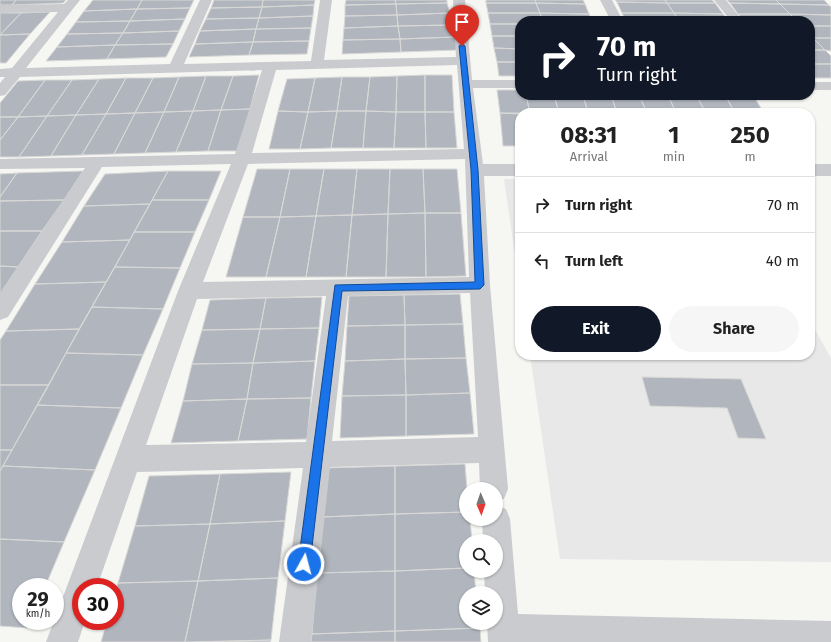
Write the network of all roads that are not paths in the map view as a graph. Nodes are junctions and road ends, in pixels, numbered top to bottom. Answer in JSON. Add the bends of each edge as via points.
{"nodes":[{"id":1,"x":206,"y":0,"type":"edge"},
{"id":2,"x":326,"y":0,"type":"edge"},
{"id":3,"x":459,"y":0,"type":"edge"},
{"id":4,"x":606,"y":0,"type":"edge"},
{"id":5,"x":720,"y":0,"type":"edge"},
{"id":6,"x":71,"y":4,"type":"edge"},
{"id":7,"x":0,"y":9,"type":"edge"},
{"id":8,"x":614,"y":16,"type":"edge"},
{"id":9,"x":733,"y":16,"type":"edge"},
{"id":10,"x":463,"y":61,"type":"junction"},
{"id":11,"x":317,"y":65,"type":"junction"},
{"id":12,"x":270,"y":66,"type":"junction"},
{"id":13,"x":175,"y":69,"type":"junction"},
{"id":14,"x":0,"y":73,"type":"edge"},
{"id":15,"x":16,"y":73,"type":"junction"},
{"id":16,"x":465,"y":84,"type":"junction"},
{"id":17,"x":515,"y":84,"type":"edge"},
{"id":18,"x":815,"y":87,"type":"edge"},
{"id":19,"x":829,"y":88,"type":"edge"},
{"id":20,"x":0,"y":92,"type":"edge"},
{"id":21,"x":242,"y":158,"type":"junction"},
{"id":22,"x":97,"y":162,"type":"junction"},
{"id":23,"x":473,"y":162,"type":"junction"},
{"id":24,"x":0,"y":164,"type":"edge"},
{"id":25,"x":515,"y":169,"type":"edge"},
{"id":26,"x":815,"y":169,"type":"edge"},
{"id":27,"x":831,"y":170,"type":"edge"},
{"id":28,"x":480,"y":285,"type":"junction"},
{"id":29,"x":338,"y":287,"type":"junction"},
{"id":30,"x":189,"y":291,"type":"junction"},
{"id":31,"x":0,"y":311,"type":"edge"},
{"id":32,"x":492,"y":450,"type":"junction"},
{"id":33,"x":317,"y":454,"type":"junction"},
{"id":34,"x":127,"y":459,"type":"junction"},
{"id":35,"x":494,"y":482,"type":"edge"},
{"id":36,"x":496,"y":526,"type":"edge"},
{"id":37,"x":85,"y":578,"type":"edge"},
{"id":38,"x":72,"y":614,"type":"edge"},
{"id":39,"x":504,"y":636,"type":"edge"},
{"id":40,"x":831,"y":638,"type":"edge"},
{"id":41,"x":62,"y":642,"type":"edge"},
{"id":42,"x":295,"y":642,"type":"edge"}],
"edges":[{"from":1,"to":13,"type":"street"},
{"from":2,"to":11,"type":"street"},
{"from":3,"to":10,"type":"street"},
{"from":4,"to":8,"type":"street"},
{"from":5,"to":9,"type":"street"},
{"from":6,"to":7,"type":"street"},
{"from":6,"to":15,"type":"street"},
{"from":10,"to":11,"type":"street"},
{"from":10,"to":16,"type":"street"},
{"from":11,"to":12,"type":"street"},
{"from":12,"to":13,"type":"street"},
{"from":12,"to":21,"type":"street"},
{"from":13,"to":15,"type":"street"},
{"from":14,"to":15,"type":"street"},
{"from":15,"to":20,"type":"street"},
{"from":16,"to":17,"type":"street"},
{"from":16,"to":23,"type":"street"},
{"from":18,"to":19,"type":"street"},
{"from":21,"to":22,"type":"street"},
{"from":21,"to":23,"type":"street"},
{"from":21,"to":30,"type":"street"},
{"from":22,"to":24,"type":"street"},
{"from":22,"to":31,"type":"street"},
{"from":23,"to":25,"type":"street"},
{"from":23,"to":28,"type":"street"},
{"from":26,"to":27,"type":"street"},
{"from":28,"to":29,"type":"street"},
{"from":28,"to":32,"type":"street"},
{"from":29,"to":30,"type":"street"},
{"from":29,"to":33,"type":"street"},
{"from":30,"to":34,"type":"street"},
{"from":32,"to":33,"type":"street"},
{"from":32,"to":35,"type":"street"},
{"from":33,"to":34,"type":"street"},
{"from":33,"to":42,"type":"street"},
{"from":34,"to":37,"type":"street"},
{"from":36,"to":39,"type":"street"},
{"from":38,"to":41,"type":"street"},
{"from":39,"to":40,"type":"street"}]}
